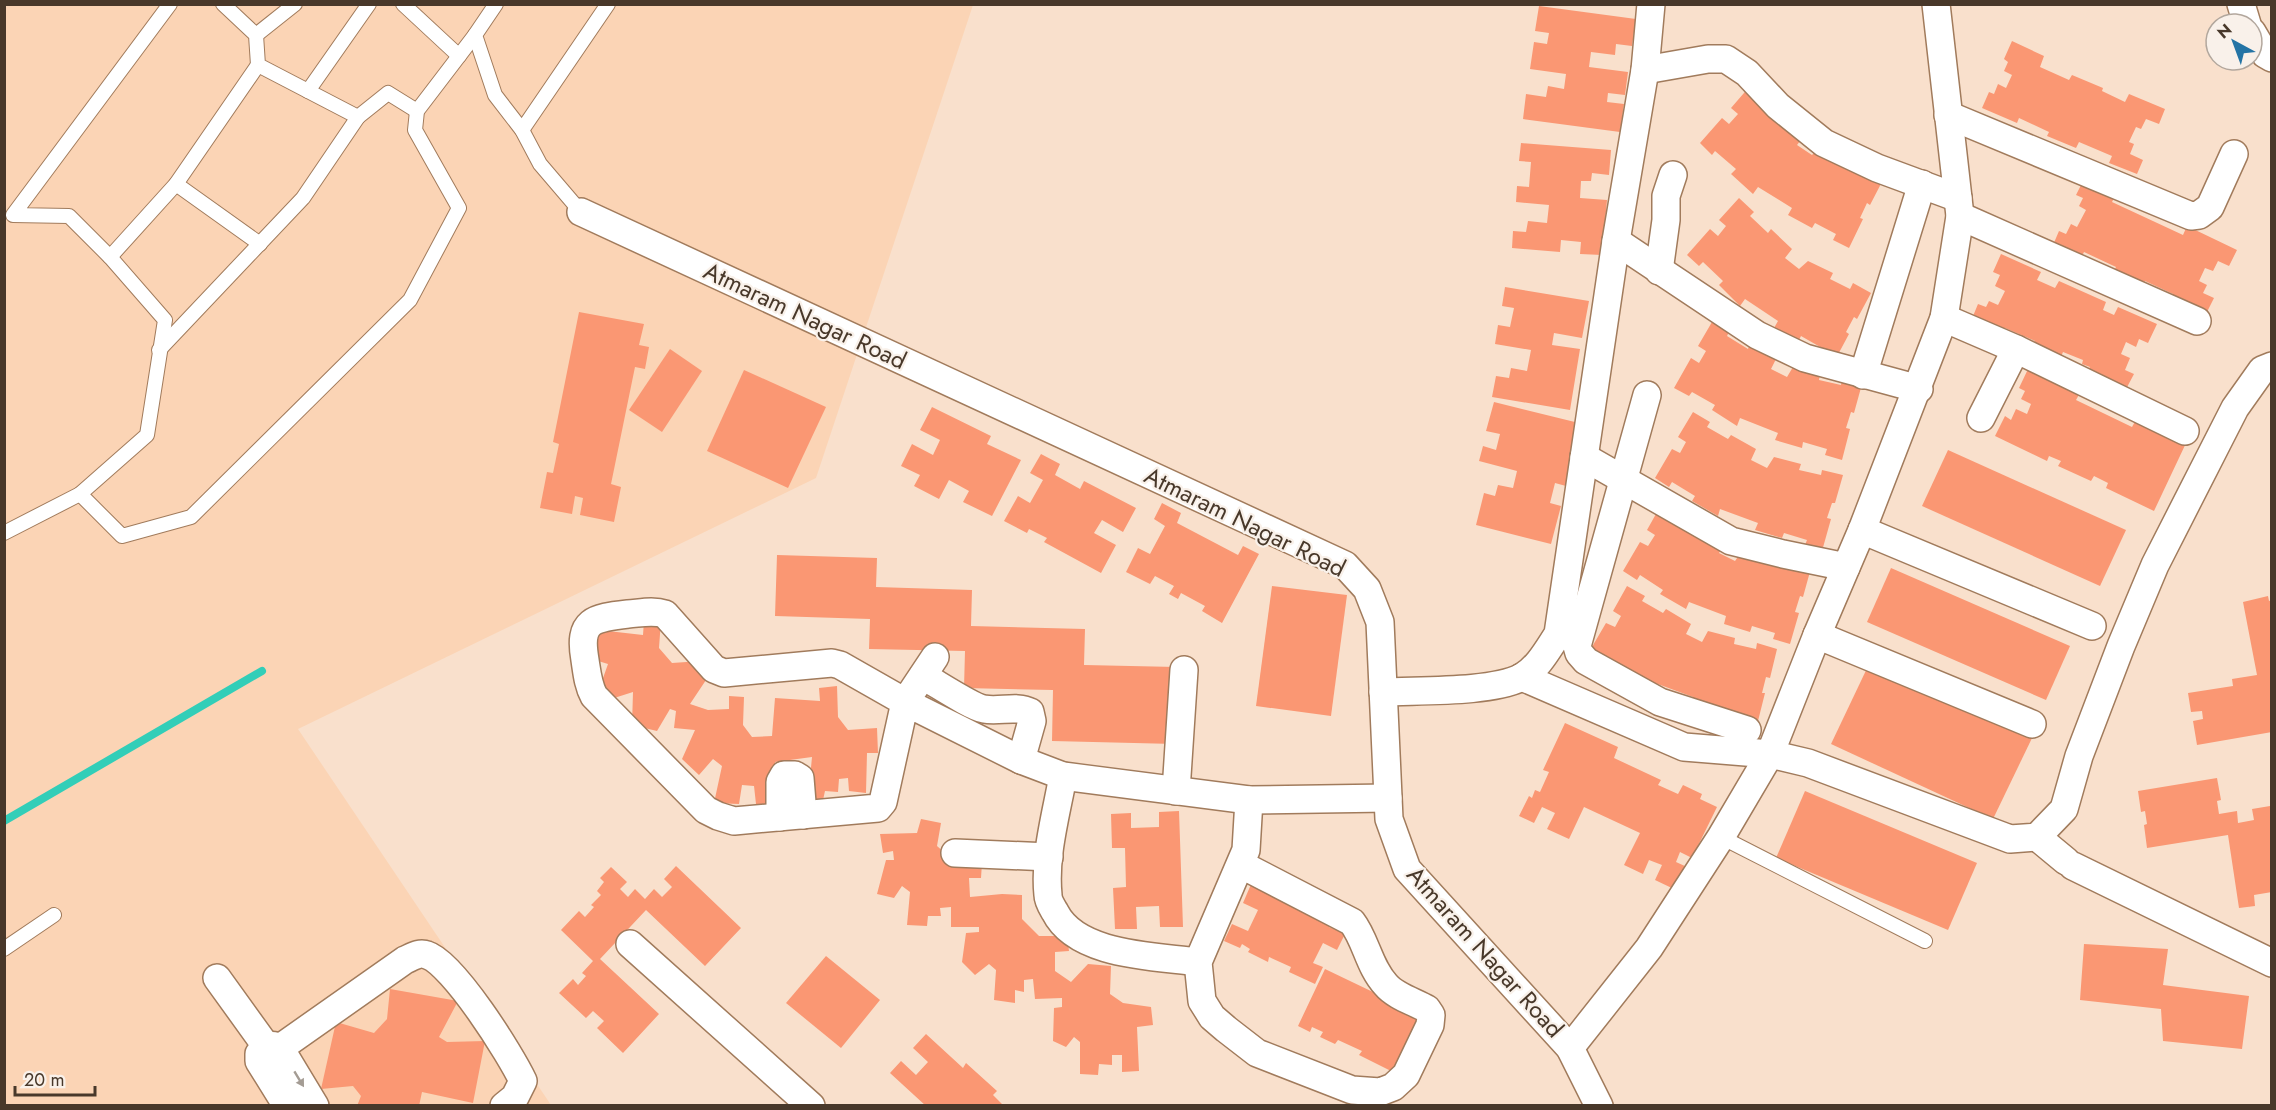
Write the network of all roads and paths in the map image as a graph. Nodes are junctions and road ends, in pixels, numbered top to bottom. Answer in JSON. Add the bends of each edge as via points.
{"nodes":[{"id":1,"x":170,"y":4,"type":"edge"},
{"id":2,"x":223,"y":4,"type":"edge"},
{"id":3,"x":295,"y":4,"type":"edge"},
{"id":4,"x":369,"y":4,"type":"edge"},
{"id":5,"x":403,"y":4,"type":"edge"},
{"id":6,"x":496,"y":4,"type":"edge"},
{"id":7,"x":608,"y":4,"type":"edge"},
{"id":8,"x":1650,"y":4,"type":"edge"},
{"id":9,"x":1936,"y":4,"type":"edge"},
{"id":10,"x":475,"y":34,"type":"junction"},
{"id":11,"x":256,"y":35,"type":"junction"},
{"id":12,"x":459,"y":56,"type":"junction"},
{"id":13,"x":258,"y":65,"type":"junction"},
{"id":14,"x":1645,"y":70,"type":"junction"},
{"id":15,"x":308,"y":91,"type":"junction"},
{"id":16,"x":417,"y":111,"type":"junction"},
{"id":17,"x":1948,"y":115,"type":"junction"},
{"id":18,"x":358,"y":117,"type":"junction"},
{"id":19,"x":522,"y":130,"type":"junction"},
{"id":20,"x":2234,"y":154,"type":"dead end"},
{"id":21,"x":1673,"y":175,"type":"dead end"},
{"id":22,"x":176,"y":184,"type":"junction"},
{"id":23,"x":1922,"y":184,"type":"junction"},
{"id":24,"x":1959,"y":207,"type":"junction"},
{"id":25,"x":580,"y":212,"type":"joint"},
{"id":26,"x":1616,"y":241,"type":"junction"},
{"id":27,"x":260,"y":244,"type":"junction"},
{"id":28,"x":110,"y":257,"type":"junction"},
{"id":29,"x":1659,"y":271,"type":"junction"},
{"id":30,"x":1944,"y":318,"type":"junction"},
{"id":31,"x":2197,"y":321,"type":"dead end"},
{"id":32,"x":159,"y":350,"type":"junction"},
{"id":33,"x":2016,"y":350,"type":"junction"},
{"id":34,"x":2268,"y":361,"type":"edge"},
{"id":35,"x":1863,"y":375,"type":"junction"},
{"id":36,"x":1919,"y":389,"type":"junction"},
{"id":37,"x":1647,"y":395,"type":"dead end"},
{"id":38,"x":1981,"y":418,"type":"dead end"},
{"id":39,"x":2185,"y":431,"type":"dead end"},
{"id":40,"x":1584,"y":457,"type":"junction"},
{"id":41,"x":1623,"y":480,"type":"junction"},
{"id":42,"x":80,"y":494,"type":"junction"},
{"id":43,"x":1862,"y":530,"type":"junction"},
{"id":44,"x":4,"y":533,"type":"edge"},
{"id":45,"x":1846,"y":567,"type":"junction"},
{"id":46,"x":2092,"y":626,"type":"dead end"},
{"id":47,"x":1817,"y":634,"type":"junction"},
{"id":48,"x":1184,"y":670,"type":"dead end"},
{"id":49,"x":1522,"y":677,"type":"junction"},
{"id":50,"x":1383,"y":692,"type":"junction"},
{"id":51,"x":905,"y":702,"type":"junction"},
{"id":52,"x":1660,"y":702,"type":"junction"},
{"id":53,"x":2031,"y":724,"type":"dead end"},
{"id":54,"x":1646,"y":730,"type":"junction"},
{"id":55,"x":1748,"y":730,"type":"dead end"},
{"id":56,"x":1770,"y":754,"type":"junction"},
{"id":57,"x":1021,"y":760,"type":"junction"},
{"id":58,"x":1063,"y":776,"type":"junction"},
{"id":59,"x":1176,"y":791,"type":"junction"},
{"id":60,"x":1388,"y":798,"type":"junction"},
{"id":61,"x":1249,"y":800,"type":"junction"},
{"id":62,"x":1721,"y":837,"type":"junction"},
{"id":63,"x":2037,"y":837,"type":"junction"},
{"id":64,"x":955,"y":853,"type":"dead end"},
{"id":65,"x":1049,"y":857,"type":"junction"},
{"id":66,"x":1240,"y":864,"type":"junction"},
{"id":67,"x":54,"y":915,"type":"dead end"},
{"id":68,"x":1925,"y":941,"type":"dead end"},
{"id":69,"x":630,"y":944,"type":"dead end"},
{"id":70,"x":4,"y":949,"type":"edge"},
{"id":71,"x":1198,"y":962,"type":"junction"},
{"id":72,"x":2271,"y":963,"type":"edge"},
{"id":73,"x":217,"y":978,"type":"dead end"},
{"id":74,"x":273,"y":1047,"type":"junction"},
{"id":75,"x":1570,"y":1048,"type":"junction"},
{"id":76,"x":287,"y":1106,"type":"edge"},
{"id":77,"x":315,"y":1106,"type":"edge"},
{"id":78,"x":504,"y":1106,"type":"edge"},
{"id":79,"x":811,"y":1106,"type":"edge"},
{"id":80,"x":1599,"y":1106,"type":"edge"}],
"edges":[{"from":1,"to":28,"type":"lane","via":[[13,214],[69,216]]},
{"from":2,"to":11,"type":"lane"},
{"from":3,"to":11,"type":"lane"},
{"from":4,"to":15,"type":"lane"},
{"from":5,"to":12,"type":"lane"},
{"from":6,"to":10,"type":"lane"},
{"from":7,"to":19,"type":"lane"},
{"from":8,"to":14,"type":"street"},
{"from":9,"to":17,"type":"street"},
{"from":10,"to":12,"type":"lane"},
{"from":10,"to":19,"type":"lane","via":[[495,95]]},
{"from":11,"to":13,"type":"lane"},
{"from":12,"to":16,"type":"lane"},
{"from":13,"to":15,"type":"lane"},
{"from":13,"to":22,"type":"lane"},
{"from":14,"to":23,"type":"street","via":[[1708,59],[1726,60],[1747,73],[1778,106],[1824,143]]},
{"from":14,"to":26,"type":"street"},
{"from":15,"to":18,"type":"lane"},
{"from":16,"to":18,"type":"lane","via":[[388,93]]},
{"from":16,"to":42,"type":"lane","via":[[415,130],[459,208],[410,300],[191,517],[122,536]]},
{"from":17,"to":20,"type":"street","via":[[2192,216],[2210,207]]},
{"from":17,"to":24,"type":"street"},
{"from":18,"to":27,"type":"lane","via":[[303,198]]},
{"from":19,"to":25,"type":"lane","via":[[540,164]]},
{"from":21,"to":29,"type":"street","via":[[1666,196]]},
{"from":22,"to":27,"type":"lane"},
{"from":22,"to":28,"type":"lane"},
{"from":23,"to":24,"type":"street"},
{"from":23,"to":35,"type":"street"},
{"from":24,"to":30,"type":"street"},
{"from":24,"to":31,"type":"street"},
{"from":25,"to":50,"type":"street","name":"Atmaram Nagar Road","via":[[1345,566],[1367,589],[1380,622]]},
{"from":26,"to":29,"type":"street"},
{"from":26,"to":40,"type":"street"},
{"from":27,"to":32,"type":"lane"},
{"from":28,"to":32,"type":"lane","via":[[165,320]]},
{"from":29,"to":35,"type":"street","via":[[1757,335],[1805,358]]},
{"from":30,"to":33,"type":"street"},
{"from":30,"to":36,"type":"street"},
{"from":32,"to":42,"type":"lane","via":[[147,435]]},
{"from":33,"to":38,"type":"street"},
{"from":33,"to":39,"type":"street"},
{"from":34,"to":63,"type":"street","via":[[2235,408],[2155,565],[2079,756],[2064,809]]},
{"from":35,"to":36,"type":"street"},
{"from":36,"to":43,"type":"street"},
{"from":37,"to":41,"type":"street"},
{"from":40,"to":41,"type":"street"},
{"from":40,"to":49,"type":"street","via":[[1557,634],[1542,660]]},
{"from":41,"to":45,"type":"street","via":[[1731,541]]},
{"from":41,"to":52,"type":"street","via":[[1577,646],[1586,661]]},
{"from":42,"to":44,"type":"lane"},
{"from":43,"to":45,"type":"street"},
{"from":43,"to":46,"type":"street"},
{"from":45,"to":47,"type":"street"},
{"from":47,"to":53,"type":"street"},
{"from":47,"to":56,"type":"street"},
{"from":48,"to":59,"type":"street"},
{"from":49,"to":50,"type":"street","via":[[1485,687]]},
{"from":49,"to":54,"type":"street"},
{"from":50,"to":60,"type":"street","name":"Atmaram Nagar Road"},
{"from":51,"to":51,"type":"street","via":[[883,802],[878,808],[734,820],[706,810],[594,696],[581,640],[588,626],[602,617],[656,611],[665,614],[705,661],[724,673],[840,664]]},
{"from":51,"to":57,"type":"street"},
{"from":51,"to":57,"type":"street","via":[[929,667],[982,709],[1023,708],[1030,712],[1032,721]]},
{"from":52,"to":54,"type":"street"},
{"from":52,"to":55,"type":"street"},
{"from":54,"to":56,"type":"street","via":[[1684,747]]},
{"from":56,"to":62,"type":"street"},
{"from":56,"to":63,"type":"street","via":[[1808,763],[2010,839]]},
{"from":57,"to":58,"type":"street"},
{"from":58,"to":59,"type":"street"},
{"from":58,"to":65,"type":"street"},
{"from":59,"to":61,"type":"street"},
{"from":60,"to":61,"type":"street"},
{"from":60,"to":75,"type":"street","name":"Atmaram Nagar Road","via":[[1389,819],[1407,869]]},
{"from":61,"to":66,"type":"street","via":[[1246,850]]},
{"from":62,"to":68,"type":"lane"},
{"from":62,"to":75,"type":"street","via":[[1649,948]]},
{"from":63,"to":72,"type":"street","via":[[2069,864]]},
{"from":64,"to":65,"type":"street"},
{"from":65,"to":71,"type":"street","via":[[1047,898],[1059,920],[1075,933],[1093,945]]},
{"from":66,"to":71,"type":"street"},
{"from":66,"to":71,"type":"street","via":[[1352,922],[1387,987],[1427,1009],[1430,1025],[1406,1075],[1393,1087],[1380,1092],[1352,1090],[1257,1053],[1226,1029],[1212,1017],[1202,1000]]},
{"from":67,"to":70,"type":"lane"},
{"from":69,"to":79,"type":"street"},
{"from":73,"to":74,"type":"street"},
{"from":74,"to":76,"type":"street","via":[[259,1054],[259,1061]]},
{"from":74,"to":77,"type":"street","one_way":true},
{"from":74,"to":78,"type":"street","via":[[405,960],[426,954],[452,975],[513,1060],[523,1082],[515,1097]]},
{"from":75,"to":80,"type":"street","name":"Atmaram Nagar Road"}]}
